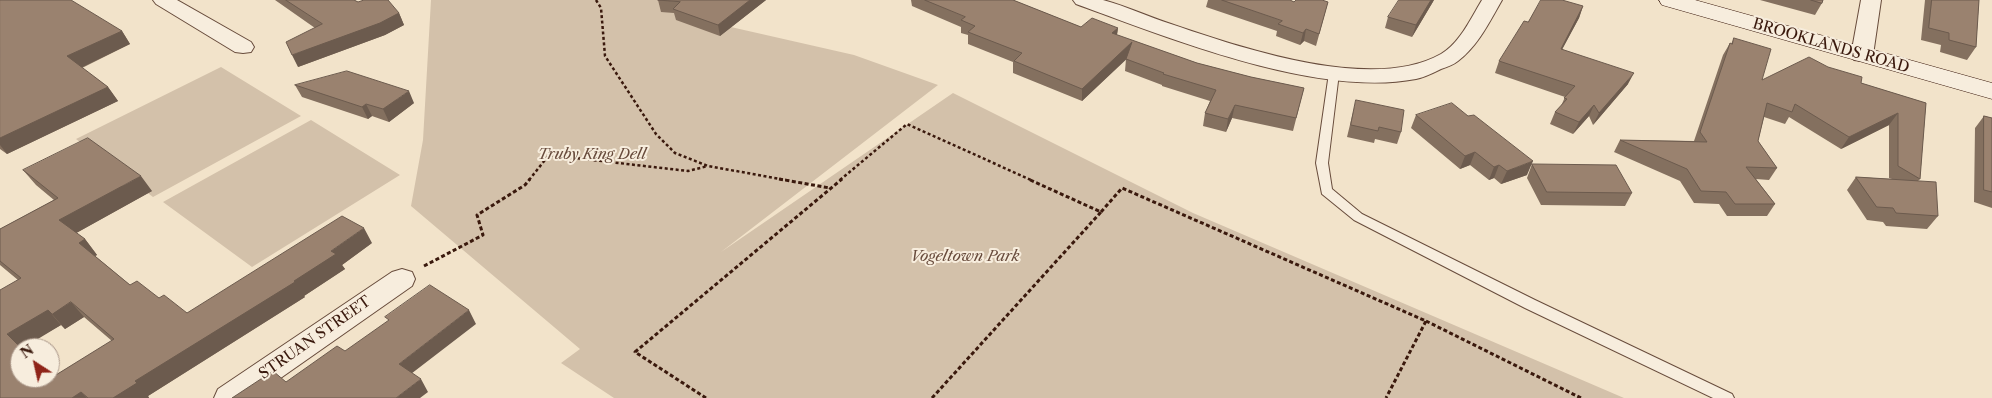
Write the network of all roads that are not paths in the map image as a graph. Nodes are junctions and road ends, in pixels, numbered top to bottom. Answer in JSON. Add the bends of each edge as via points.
{"nodes":[{"id":1,"x":163,"y":0,"type":"edge"},
{"id":2,"x":1083,"y":0,"type":"edge"},
{"id":3,"x":1492,"y":0,"type":"edge"},
{"id":4,"x":1670,"y":0,"type":"edge"},
{"id":5,"x":1871,"y":0,"type":"edge"},
{"id":6,"x":243,"y":47,"type":"dead end"},
{"id":7,"x":1862,"y":55,"type":"junction"},
{"id":8,"x":1334,"y":73,"type":"junction"},
{"id":9,"x":1992,"y":91,"type":"edge"},
{"id":10,"x":402,"y":278,"type":"road end"},
{"id":11,"x":228,"y":398,"type":"edge"},
{"id":12,"x":1727,"y":398,"type":"edge"}],
"edges":[{"from":1,"to":6,"type":"street"},
{"from":2,"to":8,"type":"street","via":[[1207,44]]},
{"from":3,"to":8,"type":"street","via":[[1464,44],[1449,58],[1430,68],[1369,76]]},
{"from":4,"to":7,"type":"street","name":"BROOKLANDS ROAD"},
{"from":5,"to":7,"type":"street"},
{"from":7,"to":9,"type":"street","name":"BROOKLANDS ROAD"},
{"from":8,"to":12,"type":"lane","via":[[1322,163],[1326,191],[1358,217]]},
{"from":10,"to":11,"type":"street","name":"STRUAN STREET"}]}
